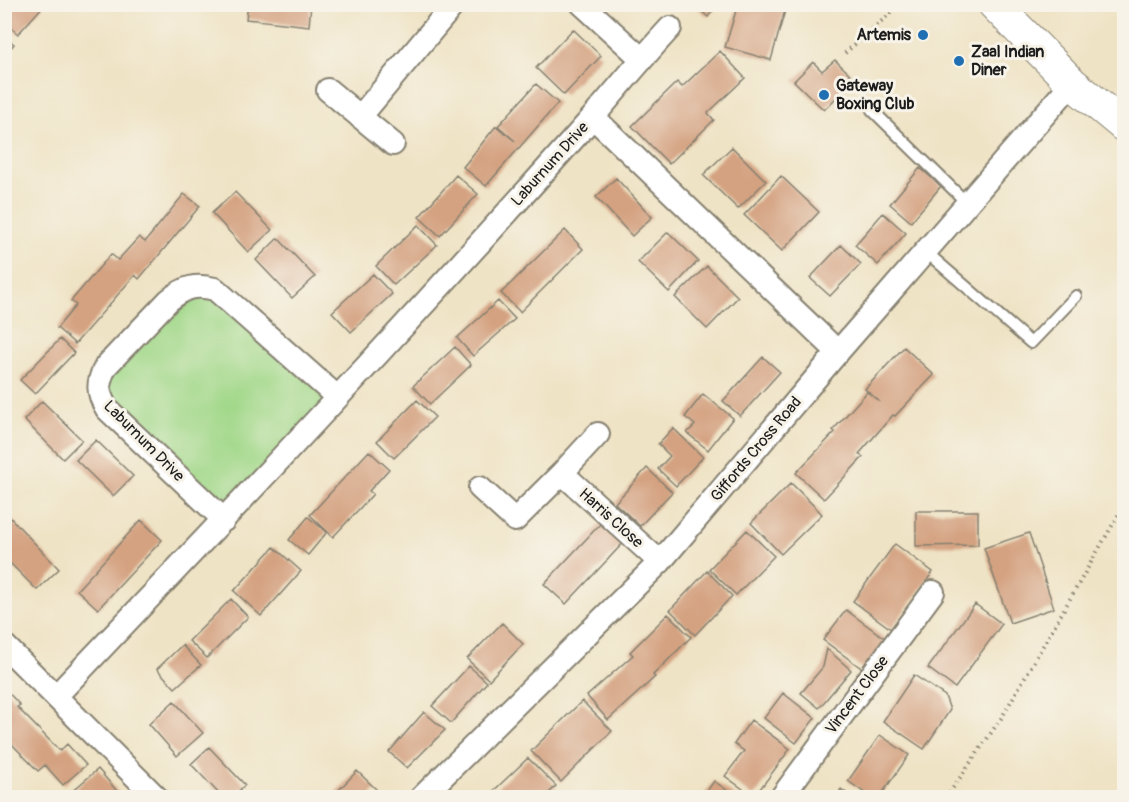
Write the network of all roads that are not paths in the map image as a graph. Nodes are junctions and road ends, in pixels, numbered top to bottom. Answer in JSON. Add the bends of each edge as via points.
{"nodes":[{"id":1,"x":454,"y":4,"type":"edge"},
{"id":2,"x":582,"y":4,"type":"edge"},
{"id":3,"x":994,"y":4,"type":"edge"},
{"id":4,"x":670,"y":28,"type":"dead end"},
{"id":5,"x":642,"y":59,"type":"junction"},
{"id":6,"x":1072,"y":83,"type":"junction"},
{"id":7,"x":328,"y":90,"type":"dead end"},
{"id":8,"x":872,"y":110,"type":"dead end"},
{"id":9,"x":360,"y":117,"type":"junction"},
{"id":10,"x":593,"y":117,"type":"junction"},
{"id":11,"x":1125,"y":126,"type":"edge"},
{"id":12,"x":393,"y":144,"type":"dead end"},
{"id":13,"x":967,"y":203,"type":"junction"},
{"id":14,"x":925,"y":251,"type":"junction"},
{"id":15,"x":1076,"y":296,"type":"dead end"},
{"id":16,"x":838,"y":352,"type":"junction"},
{"id":17,"x":337,"y":397,"type":"junction"},
{"id":18,"x":598,"y":434,"type":"dead end"},
{"id":19,"x":562,"y":473,"type":"junction"},
{"id":20,"x":480,"y":488,"type":"dead end"},
{"id":21,"x":224,"y":520,"type":"junction"},
{"id":22,"x":660,"y":562,"type":"junction"},
{"id":23,"x":933,"y":592,"type":"dead end"},
{"id":24,"x":4,"y":645,"type":"edge"},
{"id":25,"x":56,"y":696,"type":"junction"},
{"id":26,"x":157,"y":798,"type":"edge"},
{"id":27,"x":421,"y":798,"type":"edge"},
{"id":28,"x":781,"y":798,"type":"edge"}],
"edges":[{"from":1,"to":9,"type":"street"},
{"from":2,"to":5,"type":"street"},
{"from":3,"to":6,"type":"main road"},
{"from":4,"to":5,"type":"street","name":"Laburnum Drive"},
{"from":5,"to":10,"type":"street","name":"Laburnum Drive"},
{"from":6,"to":11,"type":"main road"},
{"from":6,"to":13,"type":"street","name":"Giffords Cross Road"},
{"from":7,"to":9,"type":"street"},
{"from":8,"to":13,"type":"lane"},
{"from":9,"to":12,"type":"street"},
{"from":10,"to":16,"type":"street","name":"Laburnum Drive"},
{"from":10,"to":17,"type":"street","name":"Laburnum Drive"},
{"from":13,"to":14,"type":"street","name":"Giffords Cross Road"},
{"from":14,"to":15,"type":"lane","via":[[1030,343]]},
{"from":14,"to":16,"type":"street","name":"Giffords Cross Road"},
{"from":16,"to":22,"type":"street","name":"Giffords Cross Road"},
{"from":17,"to":21,"type":"street","name":"Laburnum Drive"},
{"from":17,"to":21,"type":"street","name":"Laburnum Drive","via":[[215,289],[200,285],[177,293],[106,366],[98,388],[107,409]]},
{"from":18,"to":19,"type":"street"},
{"from":19,"to":20,"type":"street","via":[[515,520]]},
{"from":19,"to":22,"type":"street","name":"Harris Close"},
{"from":21,"to":25,"type":"street","name":"Laburnum Drive"},
{"from":22,"to":27,"type":"street","name":"Giffords Cross Road"},
{"from":23,"to":28,"type":"street","name":"Vincent Close"},
{"from":24,"to":25,"type":"street"},
{"from":25,"to":26,"type":"street"}]}
